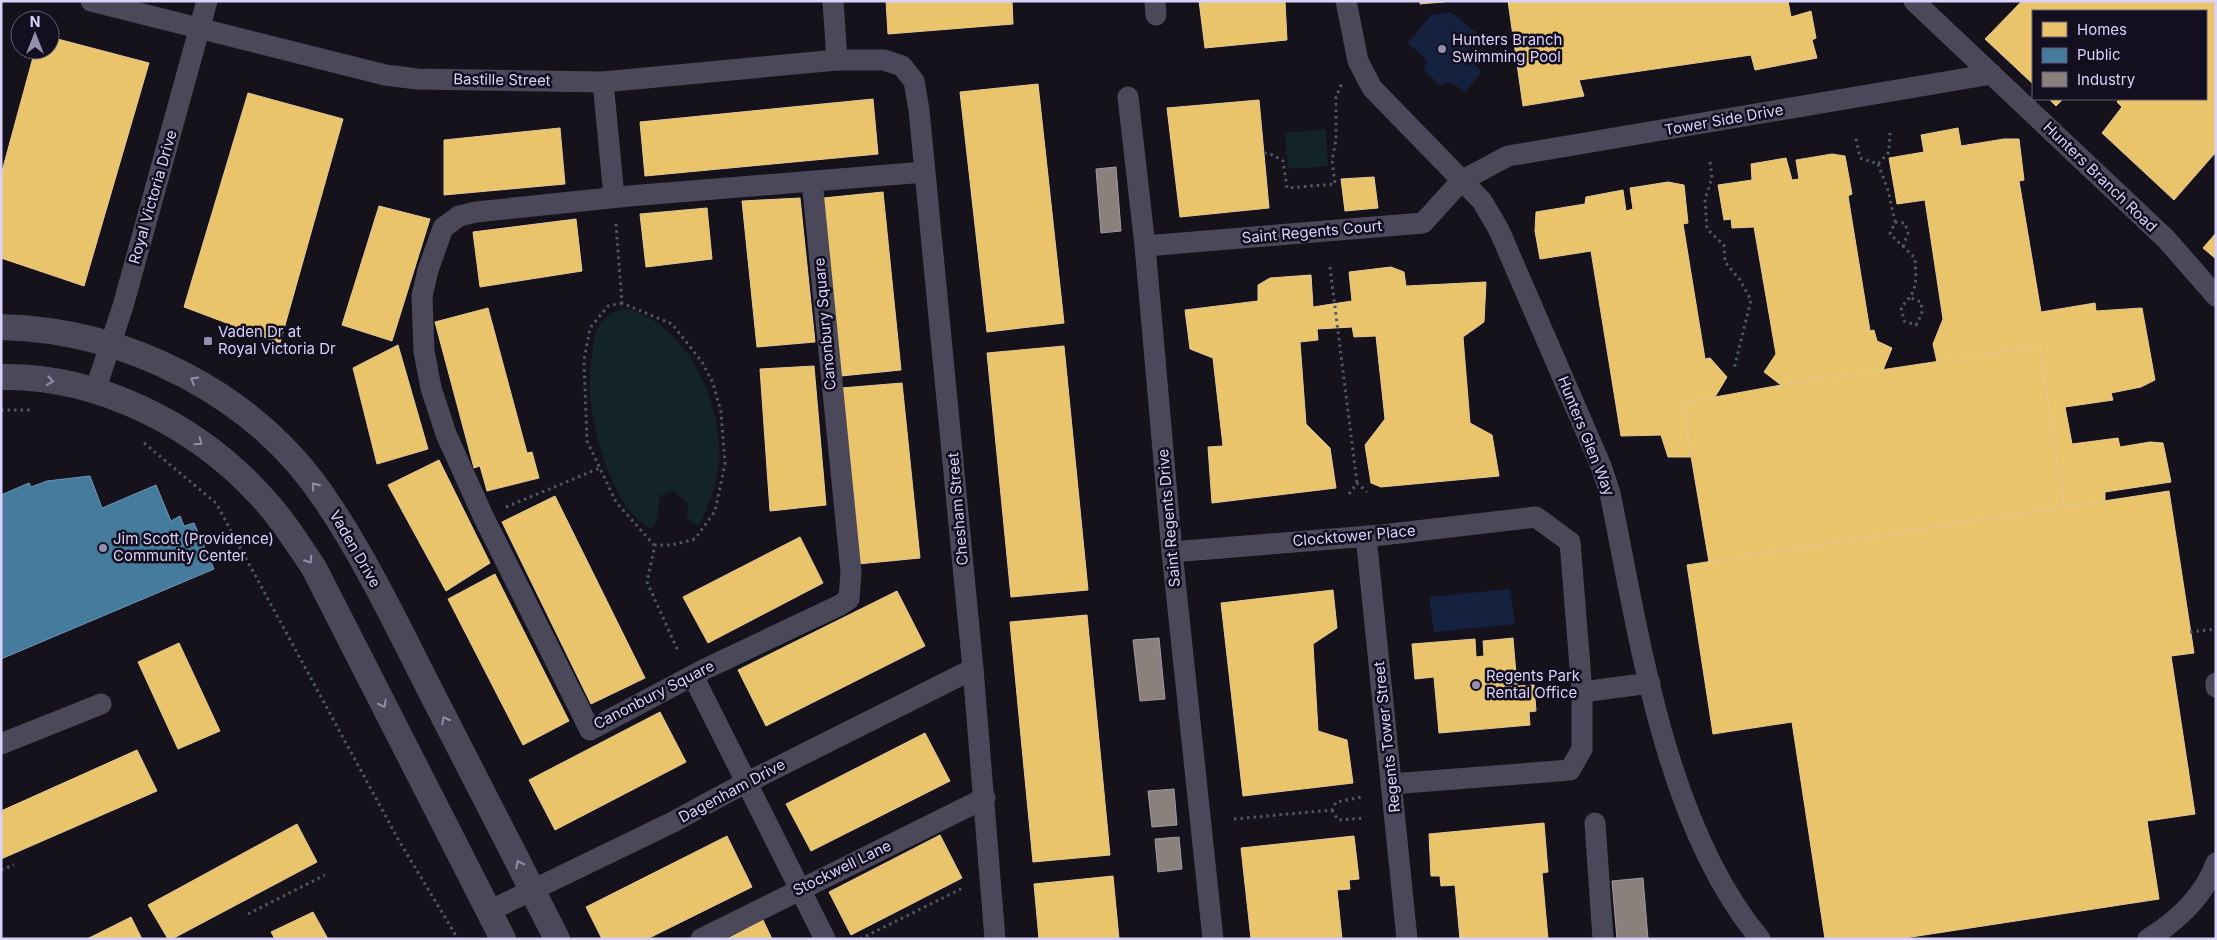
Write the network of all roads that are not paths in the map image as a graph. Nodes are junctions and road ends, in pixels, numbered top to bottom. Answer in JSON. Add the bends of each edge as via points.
{"nodes":[{"id":1,"x":90,"y":1,"type":"edge"},
{"id":2,"x":207,"y":1,"type":"edge"},
{"id":3,"x":833,"y":1,"type":"edge"},
{"id":4,"x":1346,"y":1,"type":"edge"},
{"id":5,"x":1914,"y":1,"type":"edge"},
{"id":6,"x":199,"y":30,"type":"junction"},
{"id":7,"x":837,"y":60,"type":"junction"},
{"id":8,"x":1992,"y":74,"type":"junction"},
{"id":9,"x":914,"y":80,"type":"joint"},
{"id":10,"x":603,"y":82,"type":"junction"},
{"id":11,"x":1128,"y":96,"type":"dead end"},
{"id":12,"x":925,"y":172,"type":"junction"},
{"id":13,"x":812,"y":181,"type":"junction"},
{"id":14,"x":1461,"y":181,"type":"junction"},
{"id":15,"x":614,"y":198,"type":"junction"},
{"id":16,"x":1145,"y":246,"type":"junction"},
{"id":17,"x":2216,"y":296,"type":"edge"},
{"id":18,"x":1,"y":327,"type":"edge"},
{"id":19,"x":110,"y":346,"type":"junction"},
{"id":20,"x":1,"y":377,"type":"edge"},
{"id":21,"x":95,"y":391,"type":"junction"},
{"id":22,"x":1366,"y":536,"type":"junction"},
{"id":23,"x":1172,"y":552,"type":"junction"},
{"id":24,"x":973,"y":669,"type":"junction"},
{"id":25,"x":693,"y":676,"type":"junction"},
{"id":26,"x":1650,"y":683,"type":"junction"},
{"id":27,"x":1582,"y":692,"type":"junction"},
{"id":28,"x":101,"y":704,"type":"dead end"},
{"id":29,"x":1,"y":744,"type":"edge"},
{"id":30,"x":746,"y":783,"type":"junction"},
{"id":31,"x":1391,"y":784,"type":"junction"},
{"id":32,"x":984,"y":798,"type":"junction"},
{"id":33,"x":1595,"y":822,"type":"dead end"},
{"id":34,"x":2216,"y":863,"type":"edge"},
{"id":35,"x":801,"y":887,"type":"junction"},
{"id":36,"x":533,"y":891,"type":"junction"},
{"id":37,"x":489,"y":911,"type":"junction"},
{"id":38,"x":503,"y":939,"type":"edge"},
{"id":39,"x":557,"y":939,"type":"edge"},
{"id":40,"x":701,"y":939,"type":"edge"},
{"id":41,"x":825,"y":939,"type":"edge"},
{"id":42,"x":995,"y":939,"type":"edge"},
{"id":43,"x":1213,"y":939,"type":"edge"},
{"id":44,"x":1406,"y":939,"type":"edge"},
{"id":45,"x":1603,"y":939,"type":"edge"},
{"id":46,"x":1760,"y":939,"type":"edge"},
{"id":47,"x":2148,"y":939,"type":"edge"}],
"edges":[{"from":1,"to":6,"type":"street","name":"Bastille Street"},
{"from":2,"to":6,"type":"street","name":"Royal Victoria Drive"},
{"from":3,"to":7,"type":"street"},
{"from":4,"to":14,"type":"street","name":"Hunters Glen Way","via":[[1358,61],[1372,88]]},
{"from":5,"to":8,"type":"street","name":"Hunters Branch Road"},
{"from":6,"to":10,"type":"street","name":"Bastille Street","via":[[385,76]]},
{"from":6,"to":19,"type":"street","name":"Royal Victoria Drive"},
{"from":7,"to":9,"type":"street","name":"Bastille Street","via":[[884,60],[902,66]]},
{"from":7,"to":10,"type":"street","name":"Bastille Street"},
{"from":8,"to":14,"type":"street","name":"Tower Side Drive","via":[[1508,156]]},
{"from":8,"to":17,"type":"street","name":"Hunters Branch Road","via":[[2166,239]]},
{"from":9,"to":12,"type":"street","name":"Chesham Street"},
{"from":10,"to":15,"type":"street"},
{"from":11,"to":16,"type":"street","name":"Saint Regents Drive"},
{"from":12,"to":13,"type":"street","name":"Canonbury Square"},
{"from":12,"to":24,"type":"street","name":"Chesham Street"},
{"from":13,"to":15,"type":"street","name":"Canonbury Square"},
{"from":13,"to":25,"type":"street","name":"Canonbury Square","via":[[851,572],[849,599]]},
{"from":14,"to":16,"type":"street","name":"Saint Regents Court","via":[[1423,223]]},
{"from":14,"to":26,"type":"street","name":"Hunters Glen Way","via":[[1482,201],[1499,230],[1601,466],[1610,493]]},
{"from":15,"to":25,"type":"street","name":"Canonbury Square","via":[[476,212],[459,216],[443,228],[422,296],[424,350],[431,388],[446,434],[483,516],[590,730]]},
{"from":16,"to":23,"type":"street","name":"Saint Regents Drive"},
{"from":18,"to":19,"type":"street","name":"Vaden Drive","via":[[60,334]]},
{"from":19,"to":21,"type":"street","name":"Royal Victoria Drive"},
{"from":36,"to":19,"type":"street","name":"Vaden Drive","one_way":true,"via":[[380,592],[327,501],[278,444],[232,404],[155,360]]},
{"from":20,"to":21,"type":"street","one_way":true,"via":[[57,382]]},
{"from":21,"to":37,"type":"street","one_way":true,"via":[[140,408],[201,442],[260,494],[288,529],[314,568]]},
{"from":22,"to":23,"type":"street","name":"Clocktower Place"},
{"from":22,"to":27,"type":"street","name":"Clocktower Place","via":[[1536,517],[1570,542]]},
{"from":22,"to":31,"type":"street","name":"Regents Tower Street"},
{"from":23,"to":43,"type":"street","name":"Saint Regents Drive"},
{"from":24,"to":30,"type":"street","name":"Dagenham Drive"},
{"from":24,"to":32,"type":"street","name":"Chesham Street"},
{"from":25,"to":30,"type":"street"},
{"from":26,"to":27,"type":"street"},
{"from":26,"to":46,"type":"street","name":"Hunters Glen Way","via":[[1682,799],[1716,872]]},
{"from":27,"to":31,"type":"street","via":[[1582,749],[1570,770]]},
{"from":28,"to":29,"type":"street"},
{"from":30,"to":35,"type":"street"},
{"from":30,"to":36,"type":"street","name":"Dagenham Drive"},
{"from":31,"to":44,"type":"street","name":"Regents Tower Street"},
{"from":32,"to":35,"type":"street","name":"Stockwell Lane"},
{"from":32,"to":42,"type":"street","name":"Chesham Street"},
{"from":33,"to":45,"type":"street"},
{"from":34,"to":47,"type":"street","via":[[2182,915]]},
{"from":35,"to":40,"type":"street","name":"Stockwell Lane"},
{"from":35,"to":41,"type":"street"},
{"from":36,"to":37,"type":"street","name":"Dagenham Drive"},
{"from":36,"to":39,"type":"street","name":"Vaden Drive"},
{"from":37,"to":38,"type":"street"}]}
